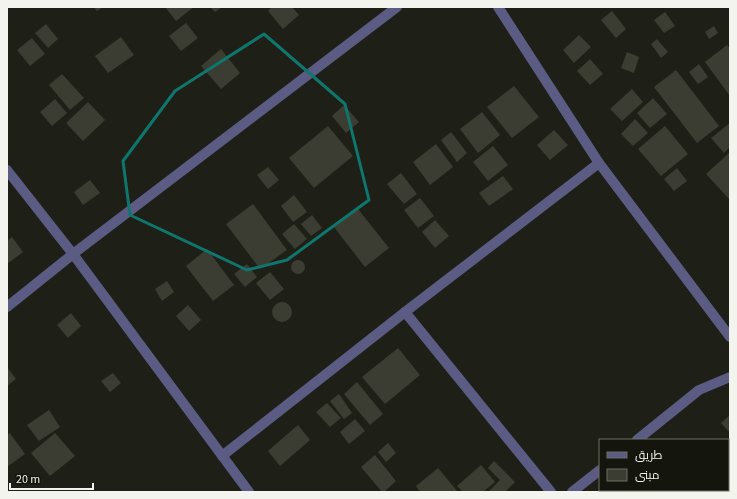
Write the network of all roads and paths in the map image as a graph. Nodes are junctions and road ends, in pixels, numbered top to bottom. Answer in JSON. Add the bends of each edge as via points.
{"nodes":[{"id":1,"x":397,"y":7,"type":"edge"},
{"id":2,"x":498,"y":7,"type":"edge"},
{"id":3,"x":599,"y":163,"type":"junction"},
{"id":4,"x":7,"y":170,"type":"edge"},
{"id":5,"x":73,"y":254,"type":"junction"},
{"id":6,"x":7,"y":307,"type":"edge"},
{"id":7,"x":405,"y":312,"type":"junction"},
{"id":8,"x":730,"y":337,"type":"edge"},
{"id":9,"x":730,"y":377,"type":"edge"},
{"id":10,"x":638,"y":439,"type":"edge"},
{"id":11,"x":222,"y":456,"type":"junction"},
{"id":12,"x":599,"y":471,"type":"edge"},
{"id":13,"x":249,"y":492,"type":"edge"},
{"id":14,"x":551,"y":492,"type":"edge"},
{"id":15,"x":572,"y":492,"type":"edge"}],
"edges":[{"from":1,"to":5,"type":"street"},
{"from":2,"to":3,"type":"street"},
{"from":3,"to":7,"type":"street"},
{"from":3,"to":8,"type":"street"},
{"from":4,"to":5,"type":"street"},
{"from":5,"to":6,"type":"street"},
{"from":5,"to":11,"type":"street"},
{"from":7,"to":11,"type":"street"},
{"from":7,"to":14,"type":"street"},
{"from":9,"to":10,"type":"street","via":[[699,390]]},
{"from":11,"to":13,"type":"street"},
{"from":12,"to":15,"type":"street"}]}
